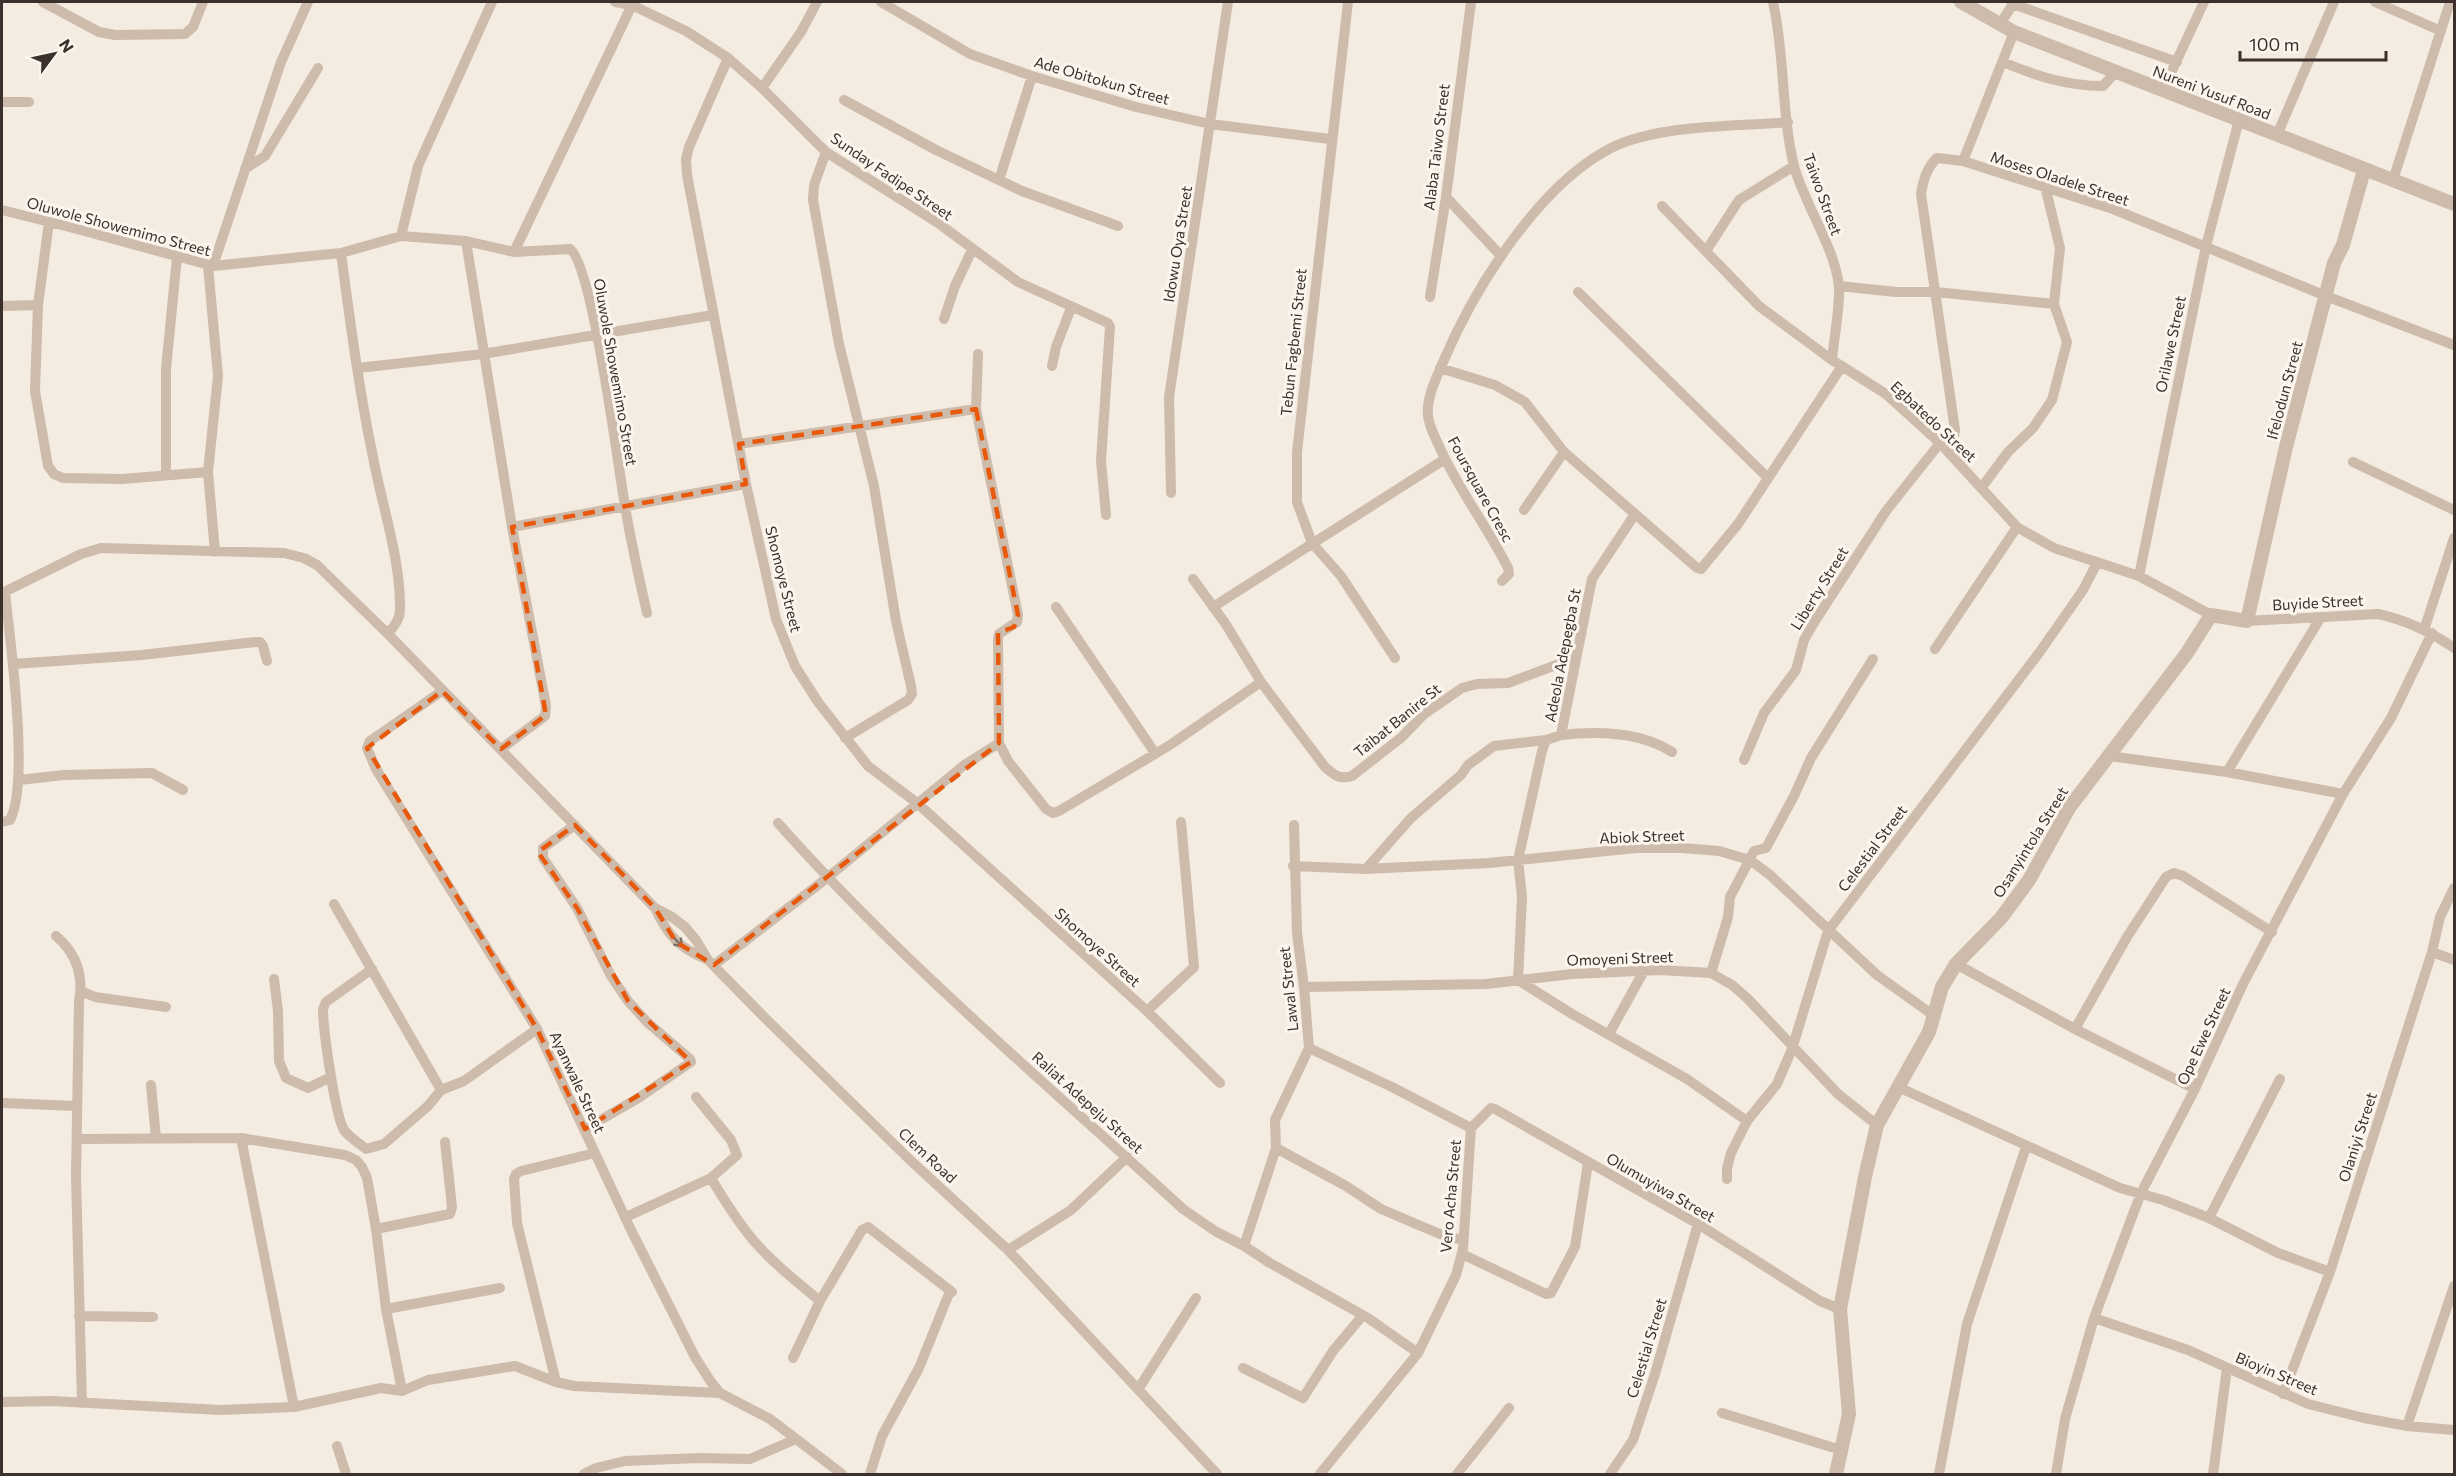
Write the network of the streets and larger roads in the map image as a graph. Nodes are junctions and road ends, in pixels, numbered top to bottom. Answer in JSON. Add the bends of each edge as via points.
{"nodes":[{"id":1,"x":43,"y":2,"type":"edge"},
{"id":2,"x":203,"y":2,"type":"edge"},
{"id":3,"x":308,"y":2,"type":"edge"},
{"id":4,"x":492,"y":2,"type":"edge"},
{"id":5,"x":615,"y":2,"type":"edge"},
{"id":6,"x":817,"y":2,"type":"edge"},
{"id":7,"x":881,"y":2,"type":"edge"},
{"id":8,"x":1228,"y":2,"type":"edge"},
{"id":9,"x":1348,"y":2,"type":"edge"},
{"id":10,"x":1471,"y":2,"type":"edge"},
{"id":11,"x":1773,"y":2,"type":"edge"},
{"id":12,"x":1961,"y":2,"type":"edge"},
{"id":13,"x":2204,"y":2,"type":"edge"},
{"id":14,"x":2334,"y":2,"type":"edge"},
{"id":15,"x":2375,"y":2,"type":"edge"},
{"id":16,"x":2450,"y":2,"type":"edge"},
{"id":17,"x":2012,"y":3,"type":"edge"},
{"id":18,"x":632,"y":5,"type":"junction"},
{"id":19,"x":2000,"y":24,"type":"junction"},
{"id":20,"x":2441,"y":31,"type":"junction"},
{"id":21,"x":2014,"y":32,"type":"junction"},
{"id":22,"x":728,"y":58,"type":"junction"},
{"id":23,"x":2003,"y":62,"type":"junction"},
{"id":24,"x":2177,"y":62,"type":"junction"},
{"id":25,"x":318,"y":68,"type":"dead end"},
{"id":26,"x":2115,"y":73,"type":"junction"},
{"id":27,"x":1032,"y":76,"type":"junction"},
{"id":28,"x":762,"y":88,"type":"junction"},
{"id":29,"x":2163,"y":90,"type":"junction"},
{"id":30,"x":844,"y":100,"type":"dead end"},
{"id":31,"x":2,"y":102,"type":"edge"},
{"id":32,"x":28,"y":102,"type":"dead end"},
{"id":33,"x":2239,"y":120,"type":"junction"},
{"id":34,"x":1788,"y":123,"type":"junction"},
{"id":35,"x":1210,"y":124,"type":"junction"},
{"id":36,"x":2277,"y":135,"type":"junction"},
{"id":37,"x":1330,"y":139,"type":"junction"},
{"id":38,"x":826,"y":152,"type":"junction"},
{"id":39,"x":1963,"y":162,"type":"junction"},
{"id":40,"x":1794,"y":166,"type":"junction"},
{"id":41,"x":245,"y":169,"type":"junction"},
{"id":42,"x":2364,"y":170,"type":"junction"},
{"id":43,"x":999,"y":180,"type":"junction"},
{"id":44,"x":2393,"y":180,"type":"junction"},
{"id":45,"x":2045,"y":186,"type":"junction"},
{"id":46,"x":1446,"y":197,"type":"junction"},
{"id":47,"x":2454,"y":204,"type":"edge"},
{"id":48,"x":1662,"y":206,"type":"dead end"},
{"id":49,"x":2,"y":210,"type":"edge"},
{"id":50,"x":49,"y":222,"type":"junction"},
{"id":51,"x":1118,"y":226,"type":"dead end"},
{"id":52,"x":401,"y":236,"type":"junction"},
{"id":53,"x":466,"y":241,"type":"junction"},
{"id":54,"x":2206,"y":246,"type":"junction"},
{"id":55,"x":972,"y":250,"type":"junction"},
{"id":56,"x":1706,"y":251,"type":"junction"},
{"id":57,"x":514,"y":252,"type":"junction"},
{"id":58,"x":341,"y":253,"type":"junction"},
{"id":59,"x":1501,"y":256,"type":"junction"},
{"id":60,"x":177,"y":257,"type":"junction"},
{"id":61,"x":211,"y":266,"type":"junction"},
{"id":62,"x":1839,"y":286,"type":"junction"},
{"id":63,"x":1578,"y":292,"type":"dead end"},
{"id":64,"x":1936,"y":292,"type":"junction"},
{"id":65,"x":2326,"y":296,"type":"junction"},
{"id":66,"x":1430,"y":297,"type":"dead end"},
{"id":67,"x":2054,"y":304,"type":"junction"},
{"id":68,"x":38,"y":305,"type":"junction"},
{"id":69,"x":2,"y":306,"type":"edge"},
{"id":70,"x":1071,"y":308,"type":"junction"},
{"id":71,"x":713,"y":315,"type":"junction"},
{"id":72,"x":944,"y":319,"type":"dead end"},
{"id":73,"x":597,"y":334,"type":"junction"},
{"id":74,"x":2454,"y":345,"type":"edge"},
{"id":75,"x":483,"y":354,"type":"junction"},
{"id":76,"x":978,"y":354,"type":"dead end"},
{"id":77,"x":1837,"y":363,"type":"junction"},
{"id":78,"x":1052,"y":366,"type":"dead end"},
{"id":79,"x":358,"y":368,"type":"junction"},
{"id":80,"x":1440,"y":368,"type":"junction"},
{"id":81,"x":976,"y":410,"type":"junction"},
{"id":82,"x":859,"y":426,"type":"junction"},
{"id":83,"x":1940,"y":443,"type":"junction"},
{"id":84,"x":739,"y":444,"type":"junction"},
{"id":85,"x":1564,"y":452,"type":"junction"},
{"id":86,"x":1951,"y":454,"type":"junction"},
{"id":87,"x":1445,"y":459,"type":"junction"},
{"id":88,"x":2353,"y":462,"type":"dead end"},
{"id":89,"x":208,"y":472,"type":"junction"},
{"id":90,"x":166,"y":475,"type":"junction"},
{"id":91,"x":1768,"y":478,"type":"junction"},
{"id":92,"x":746,"y":484,"type":"junction"},
{"id":93,"x":1982,"y":487,"type":"junction"},
{"id":94,"x":1171,"y":492,"type":"dead end"},
{"id":95,"x":625,"y":506,"type":"junction"},
{"id":96,"x":1524,"y":510,"type":"dead end"},
{"id":97,"x":2454,"y":510,"type":"edge"},
{"id":98,"x":1106,"y":514,"type":"dead end"},
{"id":99,"x":1635,"y":514,"type":"junction"},
{"id":100,"x":512,"y":527,"type":"junction"},
{"id":101,"x":2017,"y":527,"type":"junction"},
{"id":102,"x":2454,"y":538,"type":"edge"},
{"id":103,"x":1312,"y":543,"type":"junction"},
{"id":104,"x":215,"y":552,"type":"junction"},
{"id":105,"x":2097,"y":563,"type":"junction"},
{"id":106,"x":2139,"y":576,"type":"junction"},
{"id":107,"x":1193,"y":579,"type":"dead end"},
{"id":108,"x":1502,"y":581,"type":"dead end"},
{"id":109,"x":3,"y":593,"type":"edge"},
{"id":110,"x":1056,"y":607,"type":"dead end"},
{"id":111,"x":1213,"y":607,"type":"junction"},
{"id":112,"x":646,"y":613,"type":"dead end"},
{"id":113,"x":2211,"y":615,"type":"junction"},
{"id":114,"x":2321,"y":617,"type":"junction"},
{"id":115,"x":2247,"y":621,"type":"junction"},
{"id":116,"x":2428,"y":632,"type":"junction"},
{"id":117,"x":388,"y":634,"type":"junction"},
{"id":118,"x":2454,"y":648,"type":"edge"},
{"id":119,"x":1935,"y":649,"type":"dead end"},
{"id":120,"x":1395,"y":658,"type":"dead end"},
{"id":121,"x":1575,"y":658,"type":"junction"},
{"id":122,"x":1873,"y":659,"type":"dead end"},
{"id":123,"x":267,"y":661,"type":"dead end"},
{"id":124,"x":13,"y":664,"type":"junction"},
{"id":125,"x":1261,"y":682,"type":"junction"},
{"id":126,"x":442,"y":691,"type":"junction"},
{"id":127,"x":1561,"y":735,"type":"junction"},
{"id":128,"x":845,"y":738,"type":"junction"},
{"id":129,"x":1546,"y":740,"type":"junction"},
{"id":130,"x":999,"y":743,"type":"junction"},
{"id":131,"x":501,"y":749,"type":"junction"},
{"id":132,"x":1672,"y":752,"type":"dead end"},
{"id":133,"x":1155,"y":753,"type":"junction"},
{"id":134,"x":2109,"y":756,"type":"junction"},
{"id":135,"x":1744,"y":760,"type":"dead end"},
{"id":136,"x":2227,"y":772,"type":"junction"},
{"id":137,"x":19,"y":780,"type":"junction"},
{"id":138,"x":183,"y":790,"type":"dead end"},
{"id":139,"x":2343,"y":794,"type":"junction"},
{"id":140,"x":917,"y":803,"type":"junction"},
{"id":141,"x":2,"y":822,"type":"edge"},
{"id":142,"x":1181,"y":822,"type":"dead end"},
{"id":143,"x":778,"y":823,"type":"dead end"},
{"id":144,"x":575,"y":825,"type":"junction"},
{"id":145,"x":1294,"y":825,"type":"dead end"},
{"id":146,"x":1518,"y":860,"type":"junction"},
{"id":147,"x":1750,"y":860,"type":"junction"},
{"id":148,"x":1293,"y":866,"type":"junction"},
{"id":149,"x":1366,"y":869,"type":"junction"},
{"id":150,"x":827,"y":878,"type":"junction"},
{"id":151,"x":2454,"y":888,"type":"edge"},
{"id":152,"x":334,"y":904,"type":"dead end"},
{"id":153,"x":655,"y":908,"type":"junction"},
{"id":154,"x":1828,"y":931,"type":"junction"},
{"id":155,"x":2272,"y":932,"type":"junction"},
{"id":156,"x":56,"y":936,"type":"dead end"},
{"id":157,"x":2432,"y":952,"type":"junction"},
{"id":158,"x":2454,"y":960,"type":"edge"},
{"id":159,"x":711,"y":962,"type":"junction"},
{"id":160,"x":1956,"y":964,"type":"junction"},
{"id":161,"x":372,"y":969,"type":"junction"},
{"id":162,"x":1645,"y":969,"type":"junction"},
{"id":163,"x":1711,"y":973,"type":"junction"},
{"id":164,"x":274,"y":979,"type":"dead end"},
{"id":165,"x":1518,"y":980,"type":"junction"},
{"id":166,"x":1304,"y":987,"type":"junction"},
{"id":167,"x":81,"y":991,"type":"junction"},
{"id":168,"x":166,"y":1007,"type":"dead end"},
{"id":169,"x":1147,"y":1011,"type":"junction"},
{"id":170,"x":1933,"y":1015,"type":"junction"},
{"id":171,"x":537,"y":1029,"type":"junction"},
{"id":172,"x":2075,"y":1029,"type":"junction"},
{"id":173,"x":1609,"y":1034,"type":"junction"},
{"id":174,"x":1309,"y":1048,"type":"junction"},
{"id":175,"x":1792,"y":1048,"type":"junction"},
{"id":176,"x":331,"y":1077,"type":"junction"},
{"id":177,"x":2280,"y":1078,"type":"dead end"},
{"id":178,"x":1220,"y":1083,"type":"dead end"},
{"id":179,"x":151,"y":1085,"type":"dead end"},
{"id":180,"x":1898,"y":1087,"type":"junction"},
{"id":181,"x":2195,"y":1089,"type":"junction"},
{"id":182,"x":441,"y":1090,"type":"junction"},
{"id":183,"x":696,"y":1097,"type":"dead end"},
{"id":184,"x":2,"y":1103,"type":"edge"},
{"id":185,"x":76,"y":1106,"type":"junction"},
{"id":186,"x":1747,"y":1121,"type":"junction"},
{"id":187,"x":1877,"y":1125,"type":"junction"},
{"id":188,"x":1471,"y":1128,"type":"junction"},
{"id":189,"x":585,"y":1129,"type":"junction"},
{"id":190,"x":156,"y":1138,"type":"junction"},
{"id":191,"x":242,"y":1138,"type":"junction"},
{"id":192,"x":78,"y":1139,"type":"junction"},
{"id":193,"x":445,"y":1142,"type":"dead end"},
{"id":194,"x":2025,"y":1147,"type":"junction"},
{"id":195,"x":1276,"y":1148,"type":"junction"},
{"id":196,"x":595,"y":1153,"type":"junction"},
{"id":197,"x":1126,"y":1157,"type":"junction"},
{"id":198,"x":1588,"y":1163,"type":"junction"},
{"id":199,"x":711,"y":1178,"type":"junction"},
{"id":200,"x":1727,"y":1179,"type":"dead end"},
{"id":201,"x":2141,"y":1193,"type":"junction"},
{"id":202,"x":626,"y":1217,"type":"junction"},
{"id":203,"x":2209,"y":1218,"type":"junction"},
{"id":204,"x":1698,"y":1224,"type":"junction"},
{"id":205,"x":376,"y":1229,"type":"junction"},
{"id":206,"x":1463,"y":1240,"type":"junction"},
{"id":207,"x":1244,"y":1246,"type":"junction"},
{"id":208,"x":1008,"y":1250,"type":"junction"},
{"id":209,"x":1462,"y":1254,"type":"junction"},
{"id":210,"x":2330,"y":1272,"type":"junction"},
{"id":211,"x":2454,"y":1286,"type":"edge"},
{"id":212,"x":500,"y":1288,"type":"dead end"},
{"id":213,"x":1196,"y":1298,"type":"dead end"},
{"id":214,"x":820,"y":1301,"type":"junction"},
{"id":215,"x":386,"y":1308,"type":"junction"},
{"id":216,"x":1840,"y":1308,"type":"junction"},
{"id":217,"x":1363,"y":1315,"type":"junction"},
{"id":218,"x":79,"y":1316,"type":"junction"},
{"id":219,"x":153,"y":1317,"type":"dead end"},
{"id":220,"x":2094,"y":1318,"type":"junction"},
{"id":221,"x":1418,"y":1353,"type":"junction"},
{"id":222,"x":793,"y":1358,"type":"dead end"},
{"id":223,"x":1243,"y":1368,"type":"dead end"},
{"id":224,"x":2227,"y":1368,"type":"junction"},
{"id":225,"x":556,"y":1382,"type":"junction"},
{"id":226,"x":1138,"y":1388,"type":"junction"},
{"id":227,"x":402,"y":1390,"type":"junction"},
{"id":228,"x":720,"y":1393,"type":"junction"},
{"id":229,"x":2283,"y":1394,"type":"junction"},
{"id":230,"x":2,"y":1402,"type":"edge"},
{"id":231,"x":82,"y":1403,"type":"junction"},
{"id":232,"x":294,"y":1407,"type":"junction"},
{"id":233,"x":1509,"y":1408,"type":"dead end"},
{"id":234,"x":1722,"y":1413,"type":"dead end"},
{"id":235,"x":2407,"y":1426,"type":"junction"},
{"id":236,"x":2454,"y":1430,"type":"edge"},
{"id":237,"x":796,"y":1439,"type":"junction"},
{"id":238,"x":337,"y":1446,"type":"dead end"},
{"id":239,"x":1841,"y":1450,"type":"junction"},
{"id":240,"x":346,"y":1474,"type":"edge"},
{"id":241,"x":584,"y":1474,"type":"edge"},
{"id":242,"x":842,"y":1474,"type":"edge"},
{"id":243,"x":870,"y":1474,"type":"edge"},
{"id":244,"x":1217,"y":1474,"type":"edge"},
{"id":245,"x":1320,"y":1474,"type":"edge"},
{"id":246,"x":1456,"y":1474,"type":"edge"},
{"id":247,"x":1610,"y":1474,"type":"edge"},
{"id":248,"x":1836,"y":1474,"type":"edge"},
{"id":249,"x":1939,"y":1474,"type":"edge"},
{"id":250,"x":2056,"y":1474,"type":"edge"},
{"id":251,"x":2213,"y":1474,"type":"edge"}],
"edges":[{"from":1,"to":2,"type":"street","via":[[88,28],[115,35],[185,34],[193,27]]},
{"from":3,"to":41,"type":"street","via":[[281,62]]},
{"from":4,"to":52,"type":"street","via":[[418,166]]},
{"from":5,"to":18,"type":"street","name":"Sunday Fadipe Street"},
{"from":6,"to":28,"type":"street"},
{"from":7,"to":27,"type":"street","name":"Ade Obitokun Street","via":[[970,54]]},
{"from":8,"to":35,"type":"street","name":"Idowu Oya Street"},
{"from":9,"to":37,"type":"street","name":"Tebun Fagbemi Street"},
{"from":10,"to":46,"type":"street","name":"Alaba Taiwo Street"},
{"from":11,"to":34,"type":"street","name":"Taiwo Street"},
{"from":12,"to":19,"type":"street","name":"Nureni Yusuf Road"},
{"from":13,"to":24,"type":"street"},
{"from":14,"to":36,"type":"street"},
{"from":15,"to":20,"type":"street"},
{"from":16,"to":20,"type":"street"},
{"from":17,"to":19,"type":"street"},
{"from":17,"to":24,"type":"street"},
{"from":18,"to":22,"type":"street","name":"Sunday Fadipe Street","via":[[671,22]]},
{"from":18,"to":57,"type":"street"},
{"from":19,"to":21,"type":"street","name":"Nureni Yusuf Road"},
{"from":20,"to":44,"type":"street"},
{"from":21,"to":23,"type":"street"},
{"from":21,"to":26,"type":"street","name":"Nureni Yusuf Road"},
{"from":22,"to":28,"type":"street","name":"Sunday Fadipe Street"},
{"from":22,"to":71,"type":"street","name":"Shomoye Street","via":[[686,159]]},
{"from":23,"to":26,"type":"street","via":[[2061,83],[2086,86],[2103,86]]},
{"from":23,"to":39,"type":"street"},
{"from":24,"to":29,"type":"street"},
{"from":25,"to":41,"type":"street","via":[[265,156]]},
{"from":26,"to":29,"type":"street","name":"Nureni Yusuf Road"},
{"from":27,"to":35,"type":"street","name":"Ade Obitokun Street"},
{"from":27,"to":43,"type":"street"},
{"from":28,"to":38,"type":"street","name":"Sunday Fadipe Street"},
{"from":29,"to":33,"type":"street","name":"Nureni Yusuf Road"},
{"from":30,"to":43,"type":"street"},
{"from":31,"to":32,"type":"street"},
{"from":33,"to":36,"type":"street","name":"Nureni Yusuf Road"},
{"from":33,"to":54,"type":"street","name":"Orilawe Street"},
{"from":34,"to":40,"type":"street","name":"Taiwo Street"},
{"from":34,"to":59,"type":"street","name":"Foursquare Cresc","via":[[1675,131],[1612,148],[1556,190]]},
{"from":35,"to":37,"type":"street","name":"Ade Obitokun Street"},
{"from":35,"to":94,"type":"street","name":"Idowu Oya Street","via":[[1169,397]]},
{"from":36,"to":42,"type":"street","name":"Nureni Yusuf Road"},
{"from":37,"to":103,"type":"street","name":"Tebun Fagbemi Street","via":[[1297,452],[1297,502]]},
{"from":38,"to":55,"type":"street","name":"Sunday Fadipe Street","via":[[938,223]]},
{"from":38,"to":82,"type":"street","via":[[813,200],[839,344]]},
{"from":39,"to":45,"type":"street","name":"Moses Oladele Street"},
{"from":39,"to":64,"type":"street","name":"Moses Oladele Street","via":[[1937,158],[1923,182],[1921,194]]},
{"from":40,"to":56,"type":"street","via":[[1739,200]]},
{"from":40,"to":62,"type":"street","name":"Taiwo Street"},
{"from":41,"to":61,"type":"street"},
{"from":42,"to":44,"type":"street","name":"Nureni Yusuf Road"},
{"from":42,"to":65,"type":"street","name":"Ifelodun Street"},
{"from":43,"to":51,"type":"street"},
{"from":44,"to":47,"type":"street","name":"Nureni Yusuf Road"},
{"from":45,"to":54,"type":"street","name":"Moses Oladele Street"},
{"from":45,"to":67,"type":"street","via":[[2060,248]]},
{"from":46,"to":59,"type":"street"},
{"from":46,"to":66,"type":"street","name":"Alaba Taiwo Street"},
{"from":48,"to":56,"type":"street","name":"Egbatedo Street"},
{"from":49,"to":50,"type":"street","name":"Oluwole Showemimo Street"},
{"from":50,"to":60,"type":"street","name":"Oluwole Showemimo Street"},
{"from":50,"to":68,"type":"street"},
{"from":52,"to":53,"type":"street","name":"Oluwole Showemimo Street"},
{"from":52,"to":58,"type":"street","name":"Oluwole Showemimo Street"},
{"from":53,"to":57,"type":"street","name":"Oluwole Showemimo Street"},
{"from":53,"to":75,"type":"street"},
{"from":54,"to":65,"type":"street","name":"Moses Oladele Street"},
{"from":54,"to":106,"type":"street","name":"Orilawe Street"},
{"from":55,"to":70,"type":"street","name":"Sunday Fadipe Street","via":[[1018,282]]},
{"from":55,"to":72,"type":"street"},
{"from":56,"to":77,"type":"street","name":"Egbatedo Street","via":[[1758,306]]},
{"from":57,"to":73,"type":"street","name":"Oluwole Showemimo Street","via":[[563,248],[575,253]]},
{"from":58,"to":61,"type":"street","name":"Oluwole Showemimo Street"},
{"from":58,"to":79,"type":"street"},
{"from":59,"to":80,"type":"street","name":"Foursquare Cresc","via":[[1458,327]]},
{"from":60,"to":61,"type":"street","name":"Oluwole Showemimo Street"},
{"from":60,"to":90,"type":"street","via":[[166,369]]},
{"from":61,"to":89,"type":"street","via":[[218,376]]},
{"from":62,"to":64,"type":"street"},
{"from":62,"to":77,"type":"street","name":"Taiwo Street"},
{"from":63,"to":91,"type":"street"},
{"from":64,"to":67,"type":"street"},
{"from":64,"to":86,"type":"street","name":"Moses Oladele Street","via":[[1955,430]]},
{"from":65,"to":74,"type":"street","name":"Moses Oladele Street"},
{"from":65,"to":115,"type":"street","name":"Ifelodun Street","via":[[2286,447]]},
{"from":67,"to":93,"type":"street","via":[[2067,342],[2052,400]]},
{"from":68,"to":69,"type":"street"},
{"from":68,"to":90,"type":"street","via":[[35,391],[48,466],[54,474],[63,478],[122,479]]},
{"from":70,"to":78,"type":"street"},
{"from":70,"to":98,"type":"street","name":"Sunday Fadipe Street","via":[[1104,320],[1110,327],[1101,461]]},
{"from":71,"to":73,"type":"street"},
{"from":71,"to":84,"type":"street","name":"Shomoye Street"},
{"from":73,"to":75,"type":"street"},
{"from":73,"to":95,"type":"street","name":"Oluwole Showemimo Street"},
{"from":75,"to":79,"type":"street"},
{"from":75,"to":100,"type":"street"},
{"from":76,"to":81,"type":"street"},
{"from":77,"to":83,"type":"street","name":"Egbatedo Street","via":[[1886,394]]},
{"from":77,"to":91,"type":"street"},
{"from":79,"to":117,"type":"street","via":[[399,590],[399,616]]},
{"from":80,"to":85,"type":"street","via":[[1495,384],[1525,402]]},
{"from":80,"to":87,"type":"street","name":"Foursquare Cresc","via":[[1428,418]]},
{"from":81,"to":82,"type":"street"},
{"from":81,"to":130,"type":"street","via":[[1017,615],[1017,622],[999,634],[998,639]]},
{"from":82,"to":84,"type":"street"},
{"from":82,"to":128,"type":"street","via":[[874,486],[912,694]]},
{"from":83,"to":86,"type":"street","name":"Egbatedo Street"},
{"from":83,"to":135,"type":"street","name":"Liberty Street","via":[[1886,511],[1815,621],[1804,640],[1796,670],[1764,713]]},
{"from":84,"to":92,"type":"street","name":"Shomoye Street"},
{"from":85,"to":96,"type":"street"},
{"from":85,"to":99,"type":"street"},
{"from":86,"to":93,"type":"street","name":"Egbatedo Street"},
{"from":87,"to":103,"type":"street"},
{"from":87,"to":108,"type":"street","name":"Foursquare Cresc","via":[[1508,568],[1509,574]]},
{"from":88,"to":97,"type":"street"},
{"from":89,"to":90,"type":"street"},
{"from":89,"to":104,"type":"street"},
{"from":91,"to":99,"type":"street","via":[[1738,524],[1701,569]]},
{"from":92,"to":95,"type":"street"},
{"from":92,"to":128,"type":"street","name":"Shomoye Street","via":[[783,639],[795,666]]},
{"from":93,"to":101,"type":"street","name":"Egbatedo Street"},
{"from":95,"to":100,"type":"street"},
{"from":95,"to":112,"type":"street","name":"Oluwole Showemimo Street"},
{"from":99,"to":121,"type":"street","name":"Adeola Adepegba St","via":[[1592,579]]},
{"from":100,"to":131,"type":"street","via":[[546,711],[545,716]]},
{"from":101,"to":105,"type":"street","name":"Egbatedo Street","via":[[2054,548]]},
{"from":101,"to":119,"type":"street"},
{"from":102,"to":116,"type":"street","name":"Ope Ewe Street"},
{"from":103,"to":111,"type":"street"},
{"from":103,"to":120,"type":"street","name":"Tebun Fagbemi Street","via":[[1341,576]]},
{"from":104,"to":109,"type":"street","name":"Clem Road","via":[[90,550]]},
{"from":104,"to":117,"type":"street","name":"Clem Road","via":[[284,553],[304,558],[326,572]]},
{"from":105,"to":106,"type":"street","name":"Egbatedo Street"},
{"from":105,"to":154,"type":"street","name":"Celestial Street","via":[[2039,653]]},
{"from":106,"to":113,"type":"street","name":"Egbatedo Street"},
{"from":107,"to":111,"type":"street","name":"Taibat Banire St"},
{"from":109,"to":124,"type":"street"},
{"from":110,"to":133,"type":"street"},
{"from":111,"to":125,"type":"street","name":"Taibat Banire St"},
{"from":113,"to":115,"type":"street"},
{"from":113,"to":134,"type":"street","name":"Osanyintola Street"},
{"from":114,"to":115,"type":"street","name":"Buyide Street"},
{"from":114,"to":116,"type":"street","name":"Buyide Street","via":[[2378,614]]},
{"from":114,"to":136,"type":"street"},
{"from":116,"to":118,"type":"street","name":"Buyide Street"},
{"from":116,"to":139,"type":"street","name":"Ope Ewe Street","via":[[2391,718]]},
{"from":117,"to":126,"type":"street","name":"Clem Road"},
{"from":121,"to":125,"type":"street","name":"Taibat Banire St","via":[[1508,683],[1462,688],[1424,714],[1402,737],[1352,776],[1344,778],[1335,776],[1325,766]]},
{"from":121,"to":127,"type":"street","name":"Adeola Adepegba St"},
{"from":122,"to":147,"type":"street","via":[[1811,758],[1766,848],[1754,851]]},
{"from":123,"to":124,"type":"street","via":[[263,646],[255,642]]},
{"from":124,"to":137,"type":"street"},
{"from":125,"to":133,"type":"street"},
{"from":126,"to":131,"type":"street","name":"Clem Road"},
{"from":126,"to":171,"type":"street","name":"Ayanwale Street","via":[[370,741],[367,748],[375,769]]},
{"from":127,"to":129,"type":"street","name":"Adeola Adepegba St"},
{"from":127,"to":132,"type":"street","via":[[1633,737]]},
{"from":128,"to":140,"type":"street","name":"Shomoye Street","via":[[868,766]]},
{"from":129,"to":146,"type":"street","name":"Adeola Adepegba St"},
{"from":129,"to":149,"type":"street","via":[[1494,746],[1411,818]]},
{"from":130,"to":133,"type":"street","via":[[1030,791],[1053,813]]},
{"from":130,"to":140,"type":"street"},
{"from":131,"to":144,"type":"street","name":"Clem Road"},
{"from":134,"to":136,"type":"street"},
{"from":134,"to":160,"type":"street","name":"Osanyintola Street","via":[[2069,808],[2029,880],[2007,910]]},
{"from":136,"to":139,"type":"street"},
{"from":137,"to":138,"type":"street","via":[[152,773]]},
{"from":137,"to":141,"type":"street","via":[[13,814],[10,820]]},
{"from":139,"to":155,"type":"street","name":"Ope Ewe Street"},
{"from":140,"to":150,"type":"street"},
{"from":140,"to":169,"type":"street","name":"Shomoye Street"},
{"from":142,"to":169,"type":"street","via":[[1194,967]]},
{"from":143,"to":150,"type":"street","name":"Raliat Adepeju Street"},
{"from":144,"to":153,"type":"street","name":"Clem Road"},
{"from":144,"to":189,"type":"street","via":[[543,848],[543,858],[577,908],[628,1001],[691,1062]]},
{"from":145,"to":148,"type":"street","name":"Lawal Street"},
{"from":146,"to":147,"type":"street","name":"Abiok Street","via":[[1636,848],[1682,848],[1719,851]]},
{"from":146,"to":149,"type":"street","name":"Abiok Street"},
{"from":146,"to":165,"type":"street","name":"Adeola Adepegba St","via":[[1522,897]]},
{"from":147,"to":154,"type":"street","name":"Abiok Street"},
{"from":147,"to":163,"type":"street","via":[[1730,897]]},
{"from":148,"to":149,"type":"street","name":"Abiok Street"},
{"from":148,"to":166,"type":"street","name":"Lawal Street"},
{"from":150,"to":159,"type":"street"},
{"from":150,"to":197,"type":"street","name":"Raliat Adepeju Street","via":[[894,945]]},
{"from":151,"to":157,"type":"street","name":"Olaniyi Street","via":[[2440,917]]},
{"from":152,"to":161,"type":"street"},
{"from":153,"to":159,"type":"street","name":"Clem Road","via":[[685,927]]},
{"from":153,"to":159,"type":"street","one_way":true,"via":[[676,942]]},
{"from":154,"to":170,"type":"street","name":"Abiok Street","via":[[1877,975]]},
{"from":154,"to":175,"type":"street","name":"Celestial Street"},
{"from":155,"to":172,"type":"street","via":[[2174,873],[2166,877],[2127,937]]},
{"from":155,"to":181,"type":"street","name":"Ope Ewe Street","via":[[2243,984]]},
{"from":156,"to":167,"type":"street","via":[[75,958]]},
{"from":157,"to":158,"type":"street"},
{"from":157,"to":210,"type":"street","name":"Olaniyi Street"},
{"from":159,"to":208,"type":"street","name":"Clem Road","via":[[909,1160]]},
{"from":160,"to":170,"type":"street","name":"Osanyintola Street","via":[[1942,987]]},
{"from":160,"to":172,"type":"street"},
{"from":161,"to":176,"type":"street","via":[[326,1002],[323,1009]]},
{"from":161,"to":182,"type":"street"},
{"from":162,"to":163,"type":"street","name":"Omoyeni Street"},
{"from":162,"to":165,"type":"street","name":"Omoyeni Street"},
{"from":162,"to":173,"type":"street"},
{"from":163,"to":175,"type":"street","name":"Omoyeni Street","via":[[1747,998]]},
{"from":164,"to":176,"type":"street","via":[[279,1061],[286,1078],[308,1088]]},
{"from":165,"to":166,"type":"street","name":"Omoyeni Street"},
{"from":165,"to":173,"type":"street"},
{"from":166,"to":174,"type":"street","name":"Lawal Street"},
{"from":167,"to":168,"type":"street","via":[[95,998]]},
{"from":167,"to":185,"type":"street"},
{"from":169,"to":178,"type":"street","name":"Shomoye Street"},
{"from":170,"to":180,"type":"street","name":"Osanyintola Street","via":[[1929,1032]]},
{"from":171,"to":182,"type":"street","via":[[464,1081]]},
{"from":171,"to":189,"type":"street","name":"Ayanwale Street"},
{"from":172,"to":181,"type":"street"},
{"from":173,"to":186,"type":"street","via":[[1687,1079]]},
{"from":174,"to":188,"type":"street","name":"Vero Acha Street"},
{"from":174,"to":195,"type":"street","name":"Lawal Street","via":[[1275,1120]]},
{"from":175,"to":186,"type":"street","name":"Celestial Street","via":[[1777,1084]]},
{"from":175,"to":187,"type":"street","name":"Omoyeni Street","via":[[1838,1094]]},
{"from":176,"to":182,"type":"street","via":[[345,1130],[366,1149],[384,1144]]},
{"from":177,"to":203,"type":"street"},
{"from":179,"to":190,"type":"street"},
{"from":180,"to":187,"type":"street","name":"Osanyintola Street"},
{"from":180,"to":194,"type":"street"},
{"from":181,"to":201,"type":"street","name":"Ope Ewe Street"},
{"from":183,"to":199,"type":"street","via":[[731,1140],[737,1155]]},
{"from":184,"to":185,"type":"street"},
{"from":185,"to":192,"type":"street"},
{"from":186,"to":200,"type":"street","name":"Celestial Street","via":[[1731,1153]]},
{"from":187,"to":216,"type":"street","name":"Osanyintola Street"},
{"from":188,"to":198,"type":"street","name":"Olumuyiwa Street","via":[[1491,1108]]},
{"from":188,"to":206,"type":"street","name":"Vero Acha Street"},
{"from":189,"to":196,"type":"street","name":"Ayanwale Street"},
{"from":190,"to":191,"type":"street"},
{"from":190,"to":192,"type":"street"},
{"from":191,"to":205,"type":"street","via":[[356,1160],[367,1178]]},
{"from":191,"to":232,"type":"street"},
{"from":192,"to":218,"type":"street"},
{"from":193,"to":205,"type":"street","via":[[450,1214]]},
{"from":194,"to":201,"type":"street","via":[[2120,1188]]},
{"from":194,"to":249,"type":"street","via":[[1967,1324]]},
{"from":195,"to":206,"type":"street","via":[[1381,1209]]},
{"from":195,"to":207,"type":"street","name":"Lawal Street"},
{"from":196,"to":202,"type":"street","name":"Ayanwale Street"},
{"from":196,"to":225,"type":"street","via":[[521,1171],[514,1179],[517,1223]]},
{"from":197,"to":207,"type":"street","name":"Raliat Adepeju Street","via":[[1183,1209]]},
{"from":197,"to":208,"type":"street","via":[[1071,1210]]},
{"from":198,"to":204,"type":"street","name":"Olumuyiwa Street"},
{"from":198,"to":209,"type":"street","via":[[1575,1247],[1551,1293]]},
{"from":199,"to":202,"type":"street"},
{"from":199,"to":214,"type":"street","via":[[755,1242]]},
{"from":201,"to":203,"type":"street"},
{"from":201,"to":220,"type":"street","name":"Ope Ewe Street"},
{"from":202,"to":228,"type":"street","name":"Ayanwale Street","via":[[695,1357]]},
{"from":203,"to":210,"type":"street","via":[[2278,1253]]},
{"from":204,"to":216,"type":"street","name":"Olumuyiwa Street","via":[[1820,1301]]},
{"from":204,"to":247,"type":"street","name":"Celestial Street","via":[[1633,1440]]},
{"from":205,"to":215,"type":"street"},
{"from":206,"to":209,"type":"street","name":"Vero Acha Street"},
{"from":207,"to":217,"type":"street","name":"Raliat Adepeju Street"},
{"from":208,"to":226,"type":"street","name":"Clem Road"},
{"from":209,"to":221,"type":"street","name":"Vero Acha Street","via":[[1456,1275]]},
{"from":210,"to":229,"type":"street","name":"Olaniyi Street"},
{"from":211,"to":235,"type":"street"},
{"from":212,"to":215,"type":"street"},
{"from":213,"to":226,"type":"street"},
{"from":214,"to":222,"type":"street"},
{"from":214,"to":243,"type":"street","via":[[862,1230],[868,1227],[952,1292],[919,1368],[882,1436]]},
{"from":215,"to":227,"type":"street"},
{"from":216,"to":239,"type":"street","name":"Osanyintola Street","via":[[1849,1414]]},
{"from":217,"to":221,"type":"street","name":"Raliat Adepeju Street"},
{"from":217,"to":223,"type":"street","via":[[1332,1351],[1303,1398]]},
{"from":218,"to":219,"type":"street"},
{"from":218,"to":231,"type":"street"},
{"from":220,"to":224,"type":"street","name":"Bioyin Street","via":[[2188,1350]]},
{"from":220,"to":250,"type":"street","name":"Ope Ewe Street","via":[[2065,1419]]},
{"from":221,"to":245,"type":"street","name":"Vero Acha Street"},
{"from":224,"to":229,"type":"street","name":"Bioyin Street"},
{"from":224,"to":251,"type":"street"},
{"from":225,"to":227,"type":"street","via":[[516,1366],[428,1380]]},
{"from":225,"to":228,"type":"street"},
{"from":226,"to":244,"type":"street","name":"Clem Road"},
{"from":227,"to":232,"type":"street","via":[[381,1388]]},
{"from":228,"to":237,"type":"street","name":"Ayanwale Street","via":[[754,1410]]},
{"from":229,"to":235,"type":"street","name":"Bioyin Street","via":[[2308,1404]]},
{"from":230,"to":231,"type":"street"},
{"from":231,"to":232,"type":"street","via":[[220,1410]]},
{"from":233,"to":246,"type":"street"},
{"from":234,"to":239,"type":"street"},
{"from":235,"to":236,"type":"street","name":"Bioyin Street"},
{"from":237,"to":241,"type":"street","via":[[750,1459],[625,1461]]},
{"from":237,"to":242,"type":"street","name":"Ayanwale Street"},
{"from":238,"to":240,"type":"street"},
{"from":239,"to":248,"type":"street","name":"Osanyintola Street"}]}
